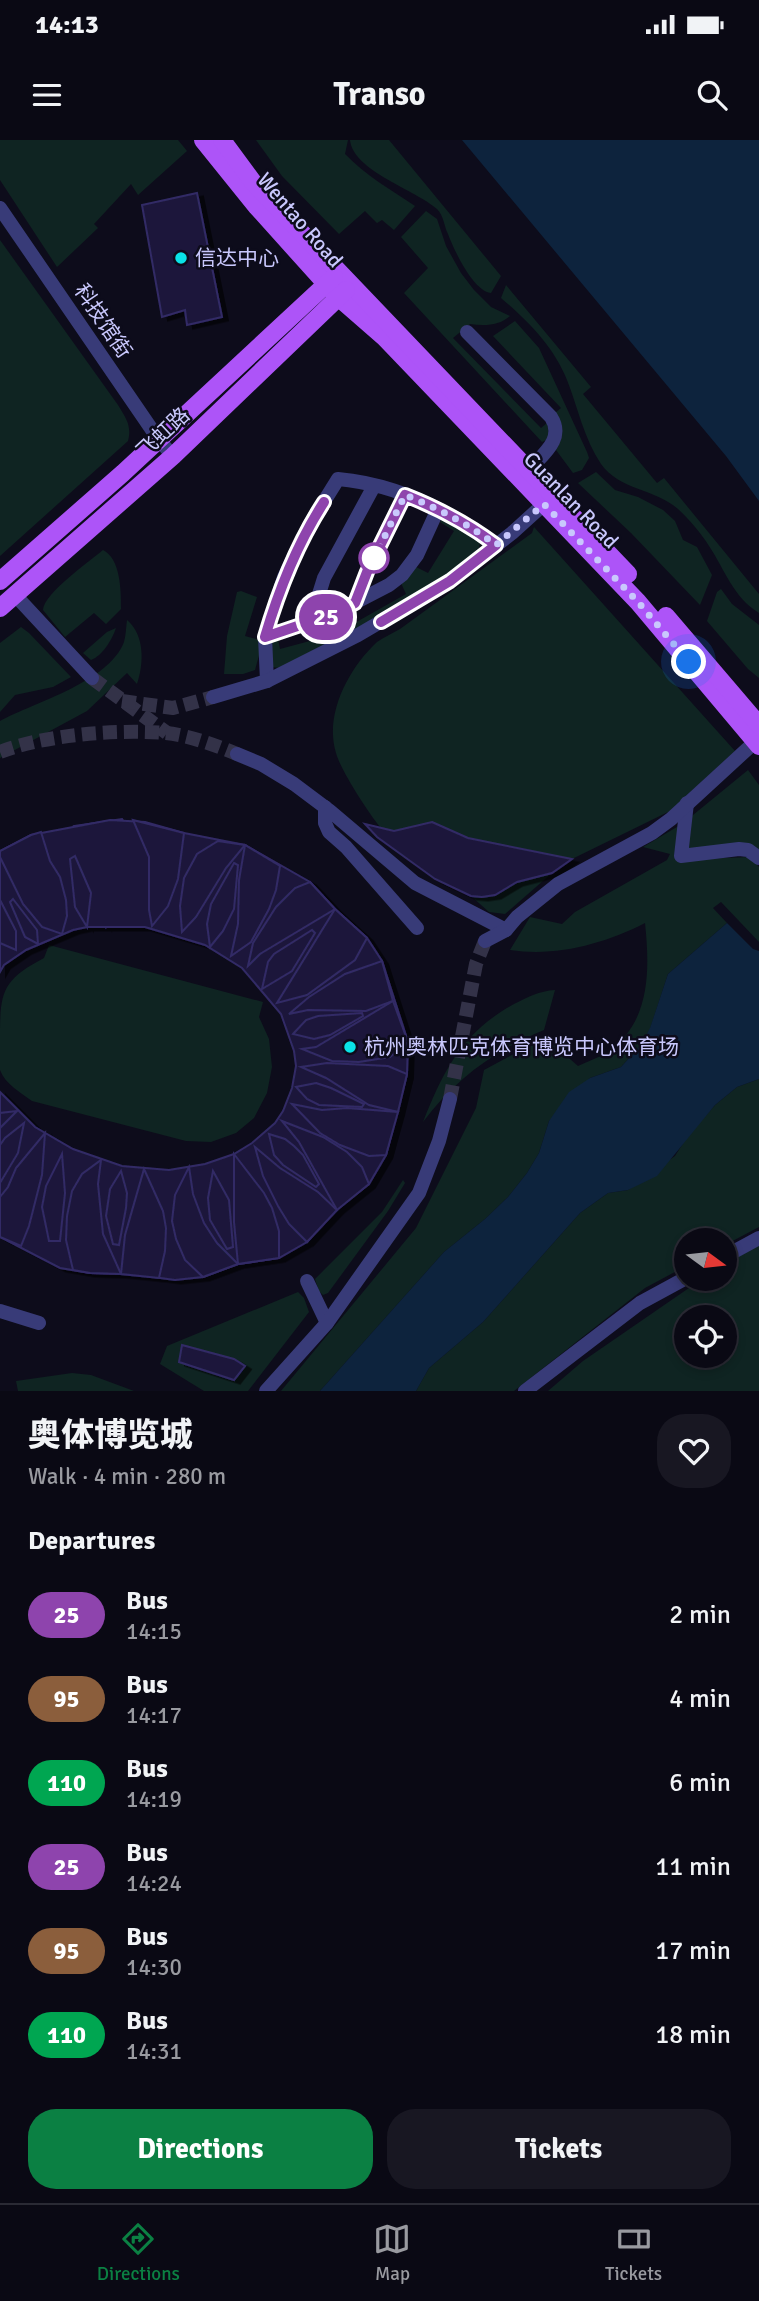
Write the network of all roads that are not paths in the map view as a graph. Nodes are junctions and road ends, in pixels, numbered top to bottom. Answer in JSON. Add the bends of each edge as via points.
{"nodes":[{"id":1,"x":203,"y":140,"type":"edge"},
{"id":2,"x":222,"y":140,"type":"edge"},
{"id":3,"x":0,"y":208,"type":"edge"},
{"id":4,"x":339,"y":285,"type":"junction"},
{"id":5,"x":467,"y":332,"type":"dead end"},
{"id":6,"x":159,"y":440,"type":"junction"},
{"id":7,"x":173,"y":456,"type":"junction"},
{"id":8,"x":529,"y":470,"type":"junction"},
{"id":9,"x":374,"y":486,"type":"junction"},
{"id":10,"x":405,"y":495,"type":"junction"},
{"id":11,"x":544,"y":504,"type":"junction"},
{"id":12,"x":438,"y":509,"type":"junction"},
{"id":13,"x":496,"y":545,"type":"junction"},
{"id":14,"x":0,"y":581,"type":"edge"},
{"id":15,"x":15,"y":595,"type":"junction"},
{"id":16,"x":355,"y":603,"type":"junction"},
{"id":17,"x":0,"y":608,"type":"edge"},
{"id":18,"x":310,"y":623,"type":"junction"},
{"id":19,"x":265,"y":637,"type":"junction"},
{"id":20,"x":92,"y":678,"type":"tunnel mouth"},
{"id":21,"x":267,"y":681,"type":"junction"},
{"id":22,"x":214,"y":697,"type":"tunnel mouth"},
{"id":23,"x":758,"y":737,"type":"edge"},
{"id":24,"x":237,"y":754,"type":"tunnel mouth"},
{"id":25,"x":687,"y":803,"type":"junction"},
{"id":26,"x":325,"y":807,"type":"junction"},
{"id":27,"x":759,"y":858,"type":"edge"},
{"id":28,"x":417,"y":928,"type":"dead end"},
{"id":29,"x":506,"y":930,"type":"junction"},
{"id":30,"x":485,"y":941,"type":"tunnel mouth"},
{"id":31,"x":450,"y":1100,"type":"tunnel mouth"},
{"id":32,"x":759,"y":1238,"type":"edge"},
{"id":33,"x":737,"y":1249,"type":"edge"},
{"id":34,"x":307,"y":1280,"type":"dead end"},
{"id":35,"x":674,"y":1285,"type":"edge"},
{"id":36,"x":0,"y":1311,"type":"edge"},
{"id":37,"x":39,"y":1323,"type":"dead end"},
{"id":38,"x":327,"y":1323,"type":"junction"},
{"id":39,"x":266,"y":1391,"type":"edge"},
{"id":40,"x":525,"y":1391,"type":"edge"}],
"edges":[{"from":1,"to":4,"type":"main road","name":"Wentao Road","via":[[257,207]]},
{"from":2,"to":4,"type":"main road","name":"Wentao Road"},
{"from":3,"to":6,"type":"street","name":"科技馆街"},
{"from":4,"to":6,"type":"main road","name":"飞虹路"},
{"from":4,"to":7,"type":"main road","name":"飞虹路"},
{"from":4,"to":8,"type":"main road","name":"Guanlan Road"},
{"from":4,"to":11,"type":"main road","name":"Guanlan Road"},
{"from":5,"to":8,"type":"street","via":[[556,425],[552,444]]},
{"from":6,"to":7,"type":"street","name":"科技馆街"},
{"from":6,"to":14,"type":"main road","name":"飞虹路"},
{"from":7,"to":15,"type":"main road","name":"飞虹路"},
{"from":8,"to":23,"type":"main road","name":"Guanlan Road","via":[[649,596]]},
{"from":9,"to":10,"type":"street"},
{"from":9,"to":18,"type":"street","via":[[324,578]]},
{"from":9,"to":19,"type":"street","via":[[338,479],[284,577]]},
{"from":10,"to":12,"type":"street"},
{"from":10,"to":16,"type":"street"},
{"from":11,"to":13,"type":"street"},
{"from":11,"to":23,"type":"main road","name":"Guanlan Road"},
{"from":12,"to":13,"type":"street"},
{"from":12,"to":16,"type":"street","via":[[417,555],[402,575]]},
{"from":13,"to":21,"type":"street","via":[[450,581]]},
{"from":15,"to":17,"type":"main road","name":"飞虹路"},
{"from":15,"to":20,"type":"street"},
{"from":16,"to":18,"type":"street"},
{"from":18,"to":19,"type":"street"},
{"from":19,"to":21,"type":"street"},
{"from":21,"to":22,"type":"street"},
{"from":23,"to":25,"type":"street"},
{"from":24,"to":26,"type":"street","via":[[261,764]]},
{"from":25,"to":27,"type":"street","via":[[681,856],[739,849]]},
{"from":25,"to":29,"type":"street","via":[[652,833],[558,884]]},
{"from":26,"to":28,"type":"street","via":[[329,832]]},
{"from":26,"to":29,"type":"street","via":[[415,883]]},
{"from":29,"to":30,"type":"street"},
{"from":31,"to":38,"type":"street","via":[[419,1193]]},
{"from":32,"to":33,"type":"street"},
{"from":34,"to":38,"type":"street"},
{"from":35,"to":40,"type":"street","via":[[640,1303]]},
{"from":36,"to":37,"type":"street"},
{"from":38,"to":39,"type":"street"}]}
